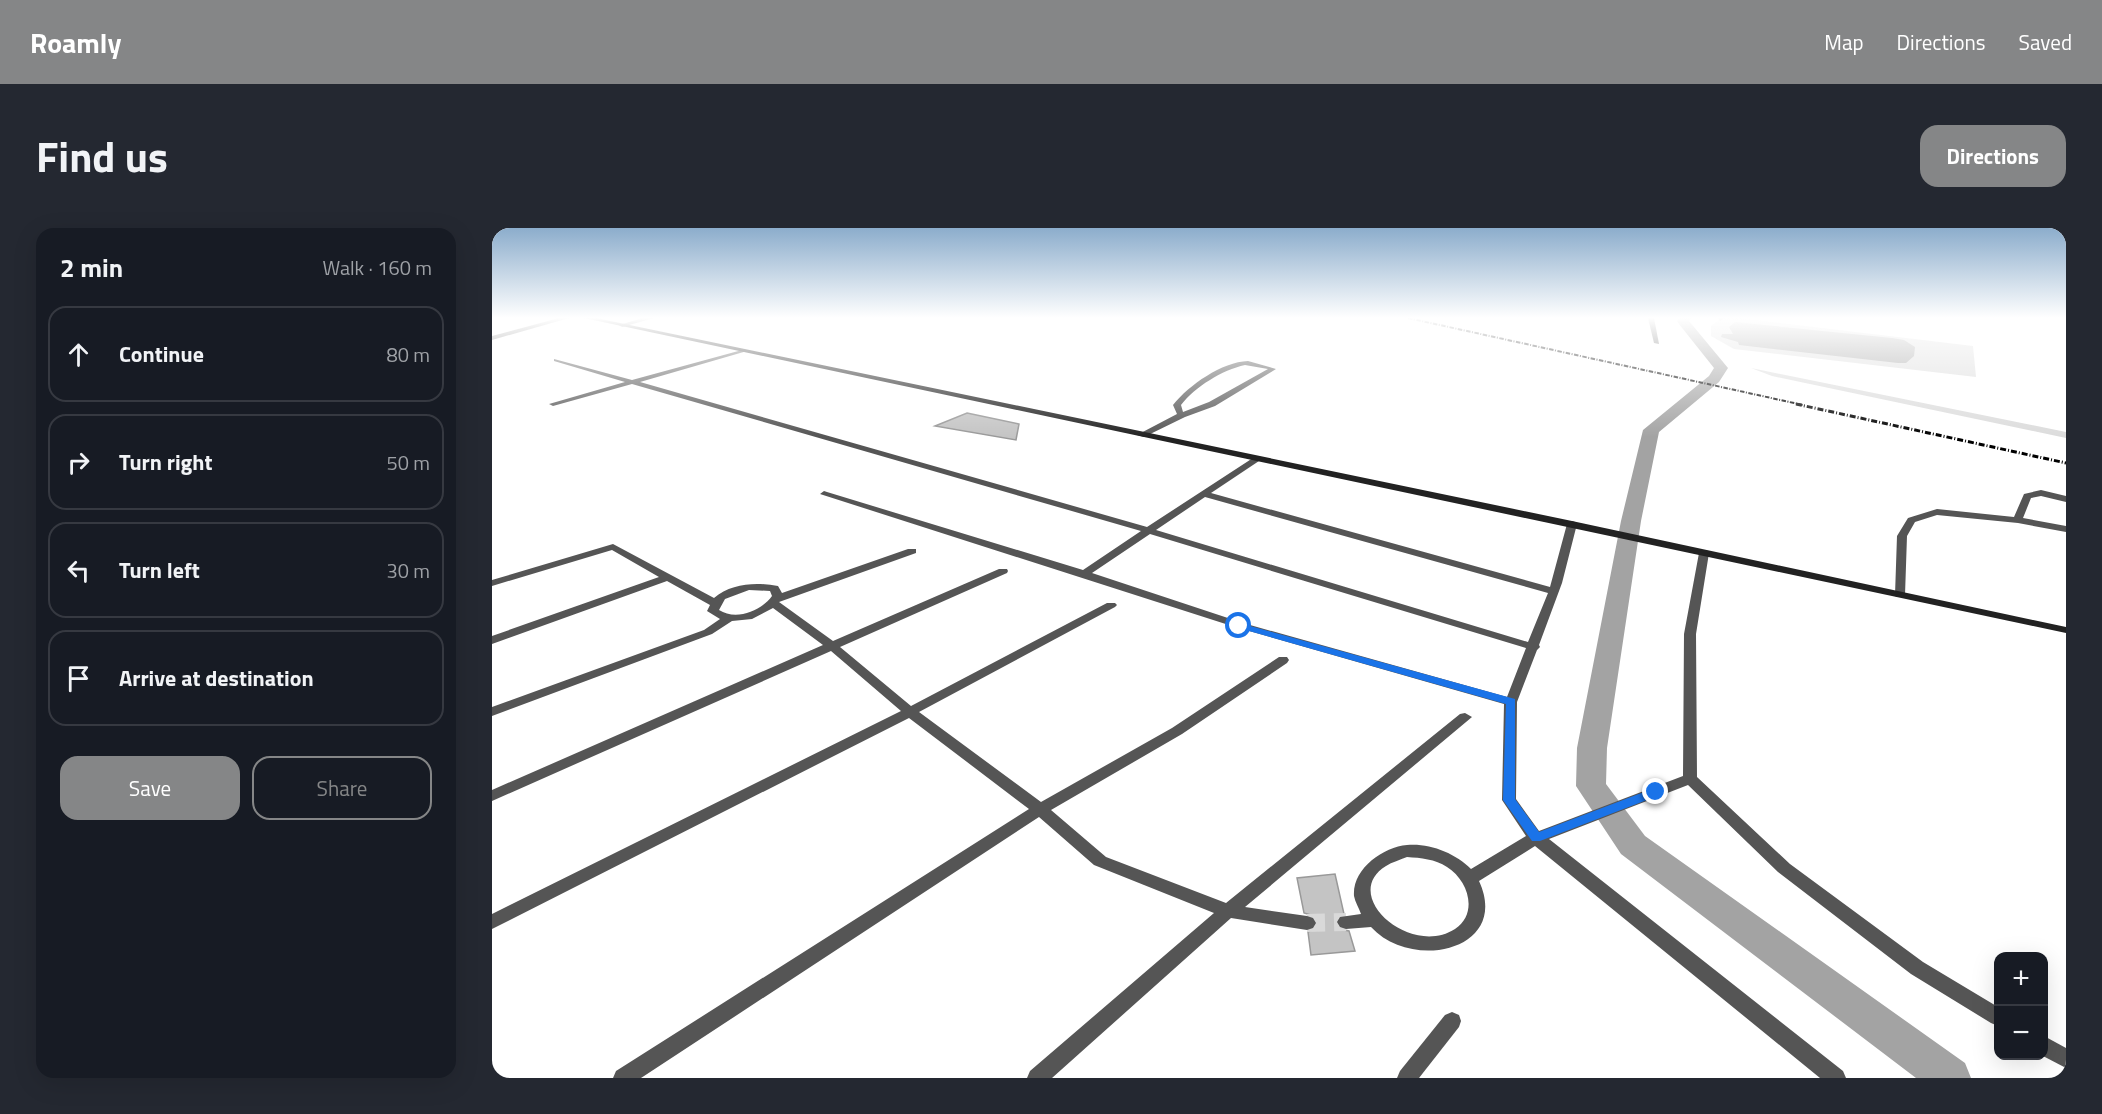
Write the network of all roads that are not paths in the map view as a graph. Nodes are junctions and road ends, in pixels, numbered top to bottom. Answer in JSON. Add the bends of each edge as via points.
{"nodes":[{"id":1,"x":719,"y":358,"type":"edge"},
{"id":2,"x":776,"y":358,"type":"edge"},
{"id":3,"x":556,"y":360,"type":"dead end"},
{"id":4,"x":630,"y":382,"type":"junction"},
{"id":5,"x":553,"y":404,"type":"dead end"},
{"id":6,"x":1182,"y":415,"type":"junction"},
{"id":7,"x":1141,"y":435,"type":"junction"},
{"id":8,"x":1256,"y":459,"type":"junction"},
{"id":9,"x":824,"y":494,"type":"dead end"},
{"id":10,"x":1203,"y":494,"type":"junction"},
{"id":11,"x":2066,"y":500,"type":"edge"},
{"id":12,"x":2018,"y":520,"type":"junction"},
{"id":13,"x":1572,"y":524,"type":"junction"},
{"id":14,"x":2066,"y":528,"type":"edge"},
{"id":15,"x":1145,"y":531,"type":"junction"},
{"id":16,"x":912,"y":551,"type":"dead end"},
{"id":17,"x":1699,"y":552,"type":"junction"},
{"id":18,"x":1003,"y":571,"type":"dead end"},
{"id":19,"x":1084,"y":574,"type":"junction"},
{"id":20,"x":669,"y":578,"type":"junction"},
{"id":21,"x":492,"y":584,"type":"edge"},
{"id":22,"x":1554,"y":591,"type":"junction"},
{"id":23,"x":1900,"y":595,"type":"junction"},
{"id":24,"x":775,"y":601,"type":"junction"},
{"id":25,"x":715,"y":603,"type":"junction"},
{"id":26,"x":1111,"y":605,"type":"dead end"},
{"id":27,"x":730,"y":618,"type":"junction"},
{"id":28,"x":2066,"y":630,"type":"edge"},
{"id":29,"x":492,"y":640,"type":"edge"},
{"id":30,"x":1534,"y":646,"type":"junction"},
{"id":31,"x":833,"y":647,"type":"junction"},
{"id":32,"x":1283,"y":660,"type":"dead end"},
{"id":33,"x":1511,"y":702,"type":"junction"},
{"id":34,"x":492,"y":712,"type":"edge"},
{"id":35,"x":910,"y":712,"type":"junction"},
{"id":36,"x":1465,"y":717,"type":"dead end"},
{"id":37,"x":1690,"y":779,"type":"junction"},
{"id":38,"x":492,"y":796,"type":"edge"},
{"id":39,"x":1040,"y":809,"type":"junction"},
{"id":40,"x":1536,"y":838,"type":"junction"},
{"id":41,"x":1470,"y":878,"type":"junction"},
{"id":42,"x":1227,"y":910,"type":"junction"},
{"id":43,"x":1372,"y":920,"type":"junction"},
{"id":44,"x":492,"y":922,"type":"edge"},
{"id":45,"x":1346,"y":922,"type":"tunnel mouth"},
{"id":46,"x":1307,"y":923,"type":"tunnel mouth"},
{"id":47,"x":1994,"y":1015,"type":"edge"},
{"id":48,"x":1452,"y":1021,"type":"dead end"},
{"id":49,"x":2048,"y":1048,"type":"edge"},
{"id":50,"x":2066,"y":1059,"type":"edge"},
{"id":51,"x":623,"y":1078,"type":"edge"},
{"id":52,"x":1037,"y":1078,"type":"edge"},
{"id":53,"x":1407,"y":1078,"type":"edge"},
{"id":54,"x":1836,"y":1078,"type":"edge"}],
"edges":[{"from":1,"to":4,"type":"street"},
{"from":2,"to":7,"type":"main road"},
{"from":3,"to":4,"type":"street"},
{"from":4,"to":5,"type":"street"},
{"from":4,"to":15,"type":"street"},
{"from":6,"to":6,"type":"street","via":[[1212,404],[1273,369],[1246,363],[1231,367],[1189,392],[1178,405]]},
{"from":6,"to":7,"type":"street"},
{"from":7,"to":8,"type":"main road"},
{"from":8,"to":10,"type":"street"},
{"from":8,"to":13,"type":"main road"},
{"from":9,"to":19,"type":"street"},
{"from":10,"to":15,"type":"street"},
{"from":10,"to":22,"type":"street"},
{"from":11,"to":12,"type":"street","via":[[2041,493],[2027,496]]},
{"from":12,"to":14,"type":"street"},
{"from":12,"to":23,"type":"street","via":[[1937,512],[1911,520],[1902,536]]},
{"from":13,"to":17,"type":"main road"},
{"from":13,"to":22,"type":"street"},
{"from":15,"to":19,"type":"street"},
{"from":15,"to":30,"type":"street"},
{"from":16,"to":24,"type":"street"},
{"from":17,"to":23,"type":"main road"},
{"from":17,"to":37,"type":"street","via":[[1690,634]]},
{"from":18,"to":31,"type":"street"},
{"from":19,"to":33,"type":"street","via":[[1239,626]]},
{"from":20,"to":21,"type":"street","via":[[613,546]]},
{"from":20,"to":25,"type":"street"},
{"from":20,"to":29,"type":"street"},
{"from":22,"to":30,"type":"street"},
{"from":23,"to":28,"type":"main road"},
{"from":24,"to":25,"type":"street","via":[[774,588],[758,586],[729,593]]},
{"from":24,"to":27,"type":"street","via":[[751,615]]},
{"from":24,"to":31,"type":"street"},
{"from":25,"to":27,"type":"street","via":[[716,615]]},
{"from":26,"to":35,"type":"street"},
{"from":27,"to":34,"type":"street","via":[[708,632]]},
{"from":30,"to":33,"type":"street"},
{"from":31,"to":35,"type":"street"},
{"from":31,"to":38,"type":"street"},
{"from":32,"to":39,"type":"street","via":[[1177,731]]},
{"from":33,"to":40,"type":"street","via":[[1509,800]]},
{"from":35,"to":39,"type":"street"},
{"from":35,"to":44,"type":"street"},
{"from":36,"to":42,"type":"street"},
{"from":37,"to":40,"type":"street"},
{"from":37,"to":47,"type":"street","via":[[1784,868],[1917,968]]},
{"from":39,"to":42,"type":"street","via":[[1100,861]]},
{"from":39,"to":51,"type":"street"},
{"from":40,"to":41,"type":"street"},
{"from":40,"to":54,"type":"street"},
{"from":41,"to":43,"type":"street","via":[[1477,893],[1478,909],[1473,924],[1444,943],[1404,941],[1386,933]]},
{"from":41,"to":43,"type":"street","via":[[1458,866],[1433,854],[1406,851],[1389,855],[1365,875],[1361,890]]},
{"from":42,"to":46,"type":"street"},
{"from":42,"to":52,"type":"street"},
{"from":43,"to":45,"type":"street"},
{"from":48,"to":53,"type":"street"},
{"from":49,"to":50,"type":"street"}]}
